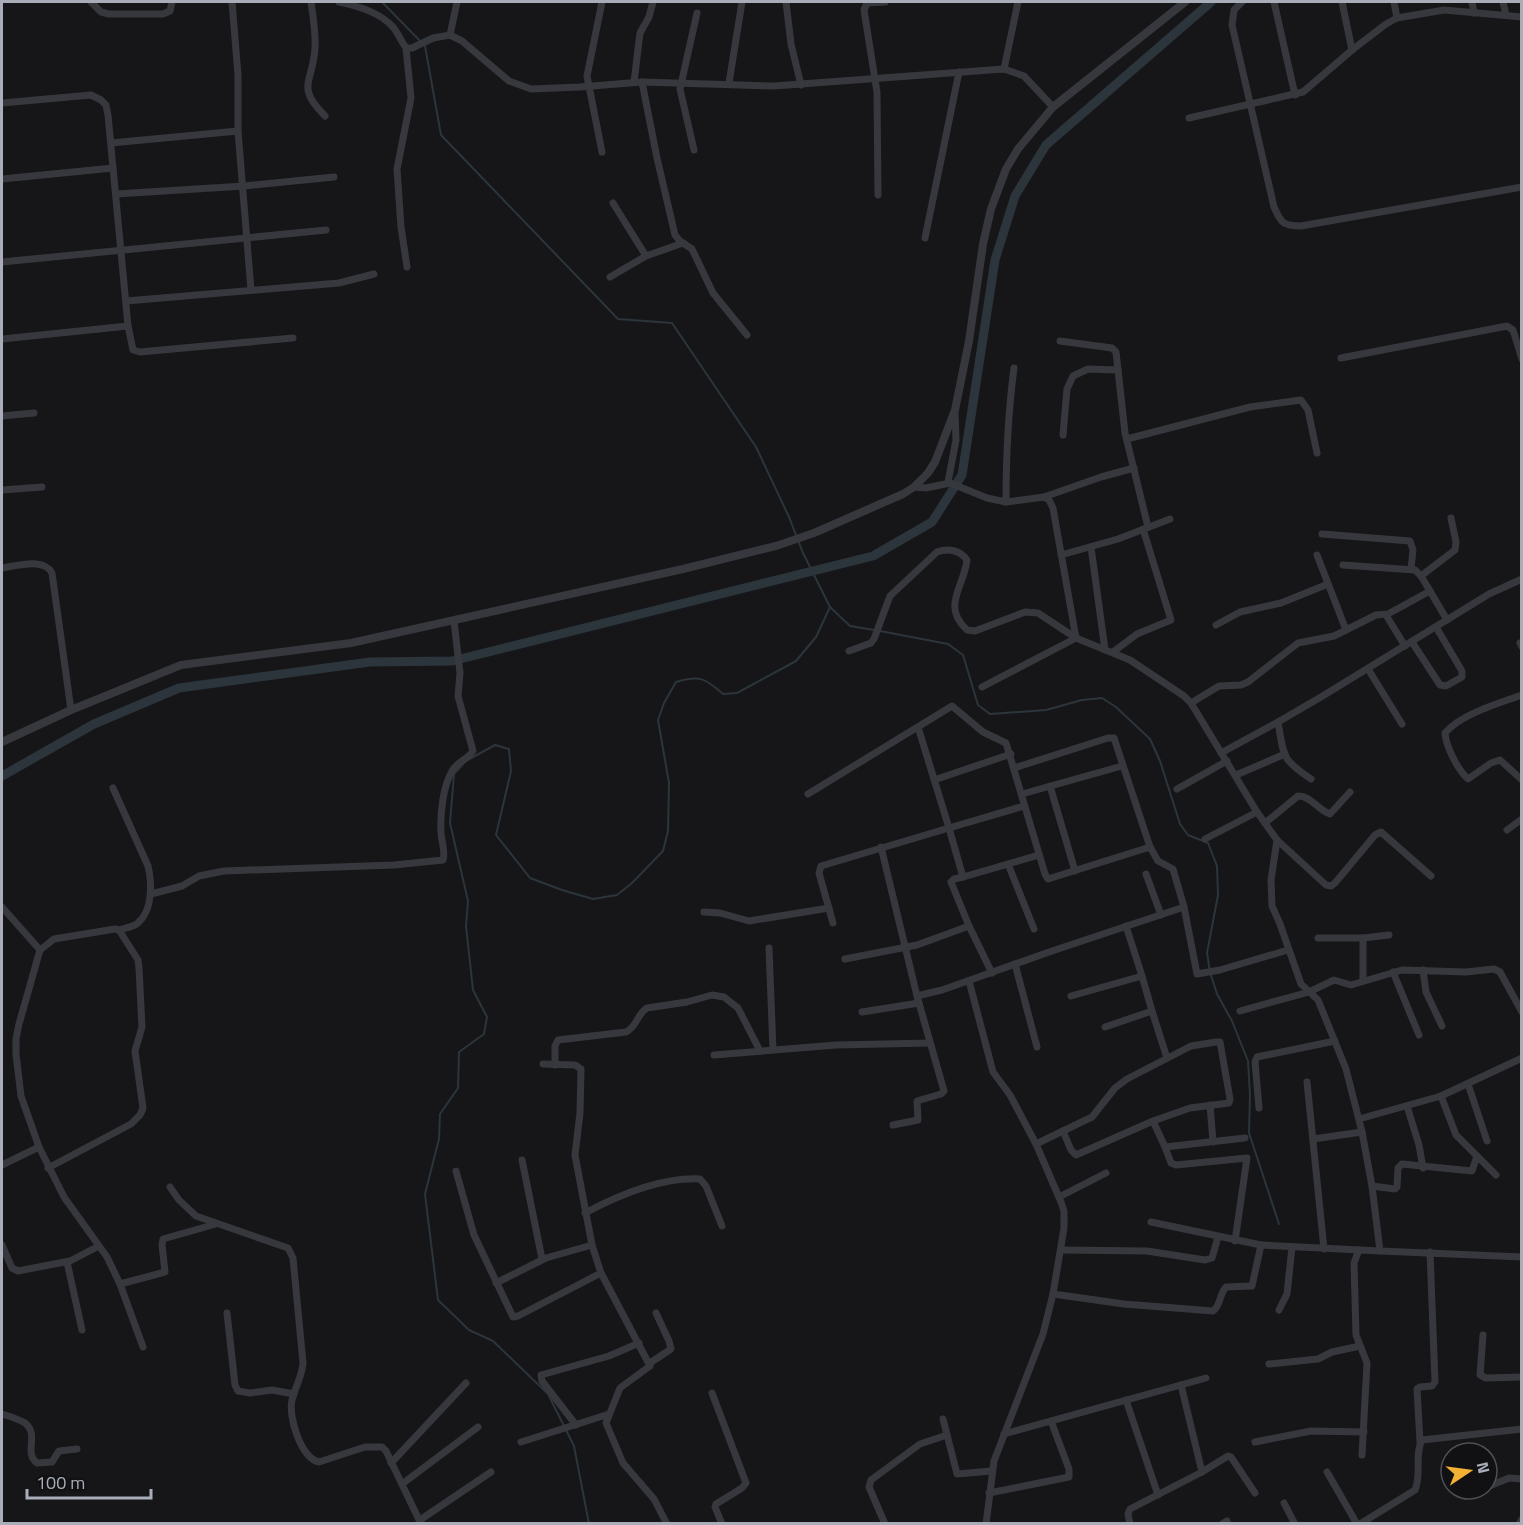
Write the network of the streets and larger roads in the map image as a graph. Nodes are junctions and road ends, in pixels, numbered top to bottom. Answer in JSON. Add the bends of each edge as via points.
{"nodes":[{"id":1,"x":91,"y":2,"type":"edge"},
{"id":2,"x":172,"y":2,"type":"edge"},
{"id":3,"x":232,"y":2,"type":"edge"},
{"id":4,"x":311,"y":2,"type":"edge"},
{"id":5,"x":339,"y":2,"type":"edge"},
{"id":6,"x":457,"y":2,"type":"edge"},
{"id":7,"x":602,"y":2,"type":"edge"},
{"id":8,"x":653,"y":2,"type":"edge"},
{"id":9,"x":742,"y":2,"type":"edge"},
{"id":10,"x":786,"y":2,"type":"edge"},
{"id":11,"x":885,"y":2,"type":"edge"},
{"id":12,"x":1018,"y":2,"type":"edge"},
{"id":13,"x":1185,"y":2,"type":"edge"},
{"id":14,"x":1242,"y":2,"type":"edge"},
{"id":15,"x":1274,"y":2,"type":"edge"},
{"id":16,"x":1342,"y":2,"type":"edge"},
{"id":17,"x":1394,"y":2,"type":"edge"},
{"id":18,"x":1442,"y":2,"type":"edge"},
{"id":19,"x":1472,"y":2,"type":"edge"},
{"id":20,"x":1503,"y":2,"type":"edge"},
{"id":21,"x":1444,"y":10,"type":"junction"},
{"id":22,"x":697,"y":13,"type":"dead end"},
{"id":23,"x":1474,"y":13,"type":"junction"},
{"id":24,"x":1506,"y":15,"type":"junction"},
{"id":25,"x":1521,"y":17,"type":"edge"},
{"id":26,"x":1397,"y":18,"type":"junction"},
{"id":27,"x":450,"y":35,"type":"junction"},
{"id":28,"x":409,"y":48,"type":"junction"},
{"id":29,"x":1352,"y":50,"type":"junction"},
{"id":30,"x":1004,"y":69,"type":"junction"},
{"id":31,"x":958,"y":72,"type":"junction"},
{"id":32,"x":875,"y":78,"type":"junction"},
{"id":33,"x":638,"y":82,"type":"junction"},
{"id":34,"x":729,"y":83,"type":"junction"},
{"id":35,"x":680,"y":84,"type":"junction"},
{"id":36,"x":801,"y":85,"type":"junction"},
{"id":37,"x":588,"y":86,"type":"junction"},
{"id":38,"x":1295,"y":95,"type":"junction"},
{"id":39,"x":2,"y":103,"type":"edge"},
{"id":40,"x":1249,"y":105,"type":"junction"},
{"id":41,"x":1053,"y":107,"type":"junction"},
{"id":42,"x":326,"y":116,"type":"dead end"},
{"id":43,"x":1189,"y":118,"type":"dead end"},
{"id":44,"x":238,"y":131,"type":"junction"},
{"id":45,"x":111,"y":143,"type":"junction"},
{"id":46,"x":694,"y":150,"type":"dead end"},
{"id":47,"x":602,"y":152,"type":"dead end"},
{"id":48,"x":113,"y":168,"type":"junction"},
{"id":49,"x":334,"y":177,"type":"dead end"},
{"id":50,"x":2,"y":179,"type":"edge"},
{"id":51,"x":244,"y":186,"type":"junction"},
{"id":52,"x":1521,"y":187,"type":"edge"},
{"id":53,"x":116,"y":194,"type":"junction"},
{"id":54,"x":878,"y":195,"type":"dead end"},
{"id":55,"x":613,"y":202,"type":"dead end"},
{"id":56,"x":326,"y":231,"type":"dead end"},
{"id":57,"x":248,"y":237,"type":"junction"},
{"id":58,"x":925,"y":238,"type":"dead end"},
{"id":59,"x":683,"y":243,"type":"junction"},
{"id":60,"x":120,"y":250,"type":"junction"},
{"id":61,"x":646,"y":256,"type":"junction"},
{"id":62,"x":2,"y":261,"type":"edge"},
{"id":63,"x":407,"y":267,"type":"dead end"},
{"id":64,"x":374,"y":274,"type":"dead end"},
{"id":65,"x":609,"y":277,"type":"dead end"},
{"id":66,"x":251,"y":290,"type":"junction"},
{"id":67,"x":126,"y":301,"type":"junction"},
{"id":68,"x":128,"y":326,"type":"junction"},
{"id":69,"x":747,"y":335,"type":"dead end"},
{"id":70,"x":293,"y":338,"type":"dead end"},
{"id":71,"x":2,"y":339,"type":"edge"},
{"id":72,"x":1060,"y":341,"type":"dead end"},
{"id":73,"x":1341,"y":358,"type":"dead end"},
{"id":74,"x":1521,"y":359,"type":"edge"},
{"id":75,"x":1014,"y":368,"type":"dead end"},
{"id":76,"x":1118,"y":370,"type":"junction"},
{"id":77,"x":955,"y":410,"type":"junction"},
{"id":78,"x":34,"y":413,"type":"dead end"},
{"id":79,"x":2,"y":416,"type":"edge"},
{"id":80,"x":1063,"y":435,"type":"dead end"},
{"id":81,"x":1127,"y":438,"type":"junction"},
{"id":82,"x":1317,"y":453,"type":"dead end"},
{"id":83,"x":1134,"y":468,"type":"junction"},
{"id":84,"x":950,"y":483,"type":"junction"},
{"id":85,"x":42,"y":487,"type":"dead end"},
{"id":86,"x":914,"y":487,"type":"junction"},
{"id":87,"x":2,"y":490,"type":"edge"},
{"id":88,"x":1044,"y":497,"type":"junction"},
{"id":89,"x":1006,"y":502,"type":"junction"},
{"id":90,"x":1450,"y":518,"type":"dead end"},
{"id":91,"x":1170,"y":519,"type":"dead end"},
{"id":92,"x":1146,"y":528,"type":"junction"},
{"id":93,"x":1322,"y":534,"type":"dead end"},
{"id":94,"x":1091,"y":547,"type":"junction"},
{"id":95,"x":1061,"y":555,"type":"junction"},
{"id":96,"x":1317,"y":555,"type":"dead end"},
{"id":97,"x":1343,"y":565,"type":"dead end"},
{"id":98,"x":2,"y":568,"type":"edge"},
{"id":99,"x":1411,"y":569,"type":"junction"},
{"id":100,"x":1421,"y":576,"type":"junction"},
{"id":101,"x":1521,"y":579,"type":"edge"},
{"id":102,"x":1328,"y":584,"type":"junction"},
{"id":103,"x":1430,"y":591,"type":"junction"},
{"id":104,"x":1386,"y":615,"type":"junction"},
{"id":105,"x":1447,"y":620,"type":"junction"},
{"id":106,"x":454,"y":621,"type":"junction"},
{"id":107,"x":1216,"y":625,"type":"dead end"},
{"id":108,"x":1436,"y":627,"type":"junction"},
{"id":109,"x":1346,"y":630,"type":"junction"},
{"id":110,"x":1076,"y":638,"type":"junction"},
{"id":111,"x":1408,"y":644,"type":"junction"},
{"id":112,"x":1106,"y":650,"type":"junction"},
{"id":113,"x":849,"y":651,"type":"dead end"},
{"id":114,"x":1113,"y":652,"type":"junction"},
{"id":115,"x":1368,"y":669,"type":"junction"},
{"id":116,"x":982,"y":687,"type":"dead end"},
{"id":117,"x":1521,"y":695,"type":"edge"},
{"id":118,"x":1191,"y":703,"type":"junction"},
{"id":119,"x":70,"y":710,"type":"junction"},
{"id":120,"x":1278,"y":722,"type":"junction"},
{"id":121,"x":1402,"y":724,"type":"dead end"},
{"id":122,"x":918,"y":727,"type":"junction"},
{"id":123,"x":2,"y":742,"type":"edge"},
{"id":124,"x":1221,"y":753,"type":"junction"},
{"id":125,"x":1011,"y":754,"type":"junction"},
{"id":126,"x":1285,"y":754,"type":"junction"},
{"id":127,"x":1227,"y":761,"type":"junction"},
{"id":128,"x":1122,"y":766,"type":"junction"},
{"id":129,"x":1014,"y":768,"type":"junction"},
{"id":130,"x":1236,"y":775,"type":"junction"},
{"id":131,"x":1311,"y":779,"type":"dead end"},
{"id":132,"x":934,"y":780,"type":"junction"},
{"id":133,"x":1521,"y":780,"type":"edge"},
{"id":134,"x":1050,"y":786,"type":"junction"},
{"id":135,"x":113,"y":788,"type":"dead end"},
{"id":136,"x":1177,"y":789,"type":"dead end"},
{"id":137,"x":1350,"y":792,"type":"dead end"},
{"id":138,"x":808,"y":794,"type":"dead end"},
{"id":139,"x":1022,"y":794,"type":"junction"},
{"id":140,"x":1024,"y":806,"type":"junction"},
{"id":141,"x":1257,"y":812,"type":"junction"},
{"id":142,"x":1521,"y":819,"type":"edge"},
{"id":143,"x":1265,"y":822,"type":"junction"},
{"id":144,"x":949,"y":828,"type":"junction"},
{"id":145,"x":1507,"y":830,"type":"dead end"},
{"id":146,"x":1205,"y":839,"type":"dead end"},
{"id":147,"x":1277,"y":840,"type":"junction"},
{"id":148,"x":880,"y":847,"type":"junction"},
{"id":149,"x":1150,"y":847,"type":"junction"},
{"id":150,"x":1039,"y":855,"type":"junction"},
{"id":151,"x":1008,"y":864,"type":"junction"},
{"id":152,"x":1075,"y":872,"type":"junction"},
{"id":153,"x":1146,"y":874,"type":"dead end"},
{"id":154,"x":1431,"y":876,"type":"dead end"},
{"id":155,"x":963,"y":877,"type":"junction"},
{"id":156,"x":151,"y":894,"type":"junction"},
{"id":157,"x":1184,"y":907,"type":"junction"},
{"id":158,"x":2,"y":908,"type":"edge"},
{"id":159,"x":829,"y":908,"type":"junction"},
{"id":160,"x":704,"y":912,"type":"dead end"},
{"id":161,"x":1161,"y":915,"type":"junction"},
{"id":162,"x":833,"y":923,"type":"dead end"},
{"id":163,"x":969,"y":926,"type":"junction"},
{"id":164,"x":1126,"y":926,"type":"junction"},
{"id":165,"x":1034,"y":928,"type":"dead end"},
{"id":166,"x":119,"y":930,"type":"junction"},
{"id":167,"x":1389,"y":935,"type":"dead end"},
{"id":168,"x":1318,"y":938,"type":"dead end"},
{"id":169,"x":1363,"y":938,"type":"junction"},
{"id":170,"x":769,"y":948,"type":"dead end"},
{"id":171,"x":906,"y":948,"type":"junction"},
{"id":172,"x":40,"y":950,"type":"junction"},
{"id":173,"x":1288,"y":950,"type":"junction"},
{"id":174,"x":845,"y":959,"type":"dead end"},
{"id":175,"x":1015,"y":964,"type":"junction"},
{"id":176,"x":1423,"y":970,"type":"junction"},
{"id":177,"x":1393,"y":972,"type":"junction"},
{"id":178,"x":992,"y":973,"type":"junction"},
{"id":179,"x":1142,"y":976,"type":"junction"},
{"id":180,"x":969,"y":981,"type":"junction"},
{"id":181,"x":1363,"y":981,"type":"junction"},
{"id":182,"x":1309,"y":992,"type":"junction"},
{"id":183,"x":1071,"y":996,"type":"dead end"},
{"id":184,"x":918,"y":1000,"type":"junction"},
{"id":185,"x":1152,"y":1011,"type":"junction"},
{"id":186,"x":1240,"y":1011,"type":"dead end"},
{"id":187,"x":1521,"y":1011,"type":"edge"},
{"id":188,"x":862,"y":1012,"type":"dead end"},
{"id":189,"x":1442,"y":1026,"type":"dead end"},
{"id":190,"x":1105,"y":1027,"type":"dead end"},
{"id":191,"x":1419,"y":1035,"type":"dead end"},
{"id":192,"x":1335,"y":1041,"type":"junction"},
{"id":193,"x":930,"y":1043,"type":"junction"},
{"id":194,"x":1037,"y":1047,"type":"dead end"},
{"id":195,"x":773,"y":1050,"type":"junction"},
{"id":196,"x":760,"y":1051,"type":"junction"},
{"id":197,"x":714,"y":1055,"type":"dead end"},
{"id":198,"x":1167,"y":1058,"type":"junction"},
{"id":199,"x":1521,"y":1058,"type":"edge"},
{"id":200,"x":543,"y":1064,"type":"dead end"},
{"id":201,"x":555,"y":1065,"type":"junction"},
{"id":202,"x":1307,"y":1082,"type":"dead end"},
{"id":203,"x":1468,"y":1084,"type":"junction"},
{"id":204,"x":1441,"y":1096,"type":"junction"},
{"id":205,"x":1210,"y":1105,"type":"junction"},
{"id":206,"x":1407,"y":1106,"type":"junction"},
{"id":207,"x":1260,"y":1108,"type":"dead end"},
{"id":208,"x":1359,"y":1119,"type":"junction"},
{"id":209,"x":1153,"y":1121,"type":"junction"},
{"id":210,"x":893,"y":1125,"type":"dead end"},
{"id":211,"x":1063,"y":1131,"type":"junction"},
{"id":212,"x":1362,"y":1132,"type":"junction"},
{"id":213,"x":1245,"y":1138,"type":"dead end"},
{"id":214,"x":1313,"y":1139,"type":"junction"},
{"id":215,"x":1487,"y":1141,"type":"dead end"},
{"id":216,"x":1213,"y":1142,"type":"junction"},
{"id":217,"x":1036,"y":1144,"type":"junction"},
{"id":218,"x":39,"y":1147,"type":"junction"},
{"id":219,"x":1165,"y":1147,"type":"junction"},
{"id":220,"x":1477,"y":1156,"type":"junction"},
{"id":221,"x":522,"y":1160,"type":"dead end"},
{"id":222,"x":2,"y":1165,"type":"edge"},
{"id":223,"x":48,"y":1168,"type":"junction"},
{"id":224,"x":1423,"y":1168,"type":"junction"},
{"id":225,"x":456,"y":1171,"type":"dead end"},
{"id":226,"x":1106,"y":1173,"type":"dead end"},
{"id":227,"x":1496,"y":1175,"type":"dead end"},
{"id":228,"x":1372,"y":1186,"type":"junction"},
{"id":229,"x":170,"y":1187,"type":"dead end"},
{"id":230,"x":1059,"y":1197,"type":"junction"},
{"id":231,"x":585,"y":1213,"type":"junction"},
{"id":232,"x":1151,"y":1222,"type":"dead end"},
{"id":233,"x":216,"y":1224,"type":"junction"},
{"id":234,"x":722,"y":1226,"type":"dead end"},
{"id":235,"x":1218,"y":1237,"type":"junction"},
{"id":236,"x":1235,"y":1241,"type":"junction"},
{"id":237,"x":2,"y":1245,"type":"edge"},
{"id":238,"x":592,"y":1245,"type":"junction"},
{"id":239,"x":1262,"y":1245,"type":"junction"},
{"id":240,"x":99,"y":1246,"type":"junction"},
{"id":241,"x":1287,"y":1247,"type":"junction"},
{"id":242,"x":1324,"y":1249,"type":"junction"},
{"id":243,"x":1060,"y":1250,"type":"junction"},
{"id":244,"x":1359,"y":1250,"type":"junction"},
{"id":245,"x":1380,"y":1251,"type":"junction"},
{"id":246,"x":1430,"y":1252,"type":"junction"},
{"id":247,"x":1521,"y":1257,"type":"edge"},
{"id":248,"x":542,"y":1259,"type":"junction"},
{"id":249,"x":68,"y":1262,"type":"junction"},
{"id":250,"x":601,"y":1273,"type":"junction"},
{"id":251,"x":496,"y":1283,"type":"junction"},
{"id":252,"x":120,"y":1284,"type":"junction"},
{"id":253,"x":1053,"y":1294,"type":"junction"},
{"id":254,"x":1279,"y":1310,"type":"dead end"},
{"id":255,"x":226,"y":1313,"type":"dead end"},
{"id":256,"x":656,"y":1313,"type":"dead end"},
{"id":257,"x":82,"y":1330,"type":"dead end"},
{"id":258,"x":1483,"y":1335,"type":"dead end"},
{"id":259,"x":639,"y":1343,"type":"junction"},
{"id":260,"x":1360,"y":1346,"type":"junction"},
{"id":261,"x":143,"y":1347,"type":"dead end"},
{"id":262,"x":650,"y":1363,"type":"junction"},
{"id":263,"x":1269,"y":1364,"type":"dead end"},
{"id":264,"x":1521,"y":1377,"type":"edge"},
{"id":265,"x":1206,"y":1378,"type":"dead end"},
{"id":266,"x":466,"y":1383,"type":"dead end"},
{"id":267,"x":1181,"y":1385,"type":"junction"},
{"id":268,"x":712,"y":1393,"type":"dead end"},
{"id":269,"x":294,"y":1394,"type":"junction"},
{"id":270,"x":1126,"y":1400,"type":"junction"},
{"id":271,"x":2,"y":1414,"type":"edge"},
{"id":272,"x":609,"y":1414,"type":"junction"},
{"id":273,"x":943,"y":1419,"type":"dead end"},
{"id":274,"x":1051,"y":1421,"type":"junction"},
{"id":275,"x":573,"y":1425,"type":"junction"},
{"id":276,"x":478,"y":1427,"type":"dead end"},
{"id":277,"x":1521,"y":1429,"type":"edge"},
{"id":278,"x":1364,"y":1432,"type":"junction"},
{"id":279,"x":1004,"y":1434,"type":"junction"},
{"id":280,"x":947,"y":1435,"type":"junction"},
{"id":281,"x":521,"y":1442,"type":"dead end"},
{"id":282,"x":1255,"y":1442,"type":"dead end"},
{"id":283,"x":1420,"y":1442,"type":"junction"},
{"id":284,"x":77,"y":1449,"type":"dead end"},
{"id":285,"x":1362,"y":1455,"type":"dead end"},
{"id":286,"x":392,"y":1463,"type":"junction"},
{"id":287,"x":992,"y":1471,"type":"junction"},
{"id":288,"x":491,"y":1472,"type":"dead end"},
{"id":289,"x":1202,"y":1472,"type":"junction"},
{"id":290,"x":1327,"y":1472,"type":"dead end"},
{"id":291,"x":1521,"y":1479,"type":"edge"},
{"id":292,"x":1499,"y":1482,"type":"edge"},
{"id":293,"x":402,"y":1484,"type":"junction"},
{"id":294,"x":989,"y":1493,"type":"junction"},
{"id":295,"x":1255,"y":1493,"type":"dead end"},
{"id":296,"x":1158,"y":1495,"type":"junction"},
{"id":297,"x":1284,"y":1503,"type":"dead end"},
{"id":298,"x":1521,"y":1519,"type":"edge"},
{"id":299,"x":421,"y":1522,"type":"edge"},
{"id":300,"x":668,"y":1524,"type":"edge"},
{"id":301,"x":722,"y":1524,"type":"edge"},
{"id":302,"x":885,"y":1524,"type":"edge"},
{"id":303,"x":986,"y":1524,"type":"edge"},
{"id":304,"x":1130,"y":1524,"type":"edge"},
{"id":305,"x":1295,"y":1524,"type":"edge"},
{"id":306,"x":1358,"y":1524,"type":"edge"},
{"id":307,"x":1519,"y":1524,"type":"edge"}],
"edges":[{"from":1,"to":2,"type":"street","via":[[105,14],[120,14],[168,13]]},
{"from":3,"to":44,"type":"street"},
{"from":4,"to":42,"type":"street","via":[[315,47],[309,92],[312,103]]},
{"from":5,"to":28,"type":"street","via":[[362,8],[387,22]]},
{"from":6,"to":27,"type":"street"},
{"from":7,"to":37,"type":"street","via":[[589,61]]},
{"from":8,"to":33,"type":"street","via":[[640,33]]},
{"from":9,"to":34,"type":"street"},
{"from":10,"to":36,"type":"street"},
{"from":11,"to":32,"type":"street","via":[[864,6]]},
{"from":12,"to":30,"type":"street"},
{"from":13,"to":41,"type":"street"},
{"from":14,"to":40,"type":"street","via":[[1234,10],[1232,25]]},
{"from":15,"to":38,"type":"street"},
{"from":16,"to":29,"type":"street"},
{"from":17,"to":26,"type":"street"},
{"from":18,"to":21,"type":"street"},
{"from":19,"to":23,"type":"street"},
{"from":20,"to":24,"type":"street"},
{"from":21,"to":23,"type":"street"},
{"from":21,"to":26,"type":"street"},
{"from":22,"to":35,"type":"street"},
{"from":23,"to":24,"type":"street"},
{"from":24,"to":25,"type":"street"},
{"from":26,"to":29,"type":"street"},
{"from":27,"to":28,"type":"street"},
{"from":27,"to":37,"type":"street","via":[[520,86]]},
{"from":28,"to":63,"type":"street","via":[[411,98],[397,169]]},
{"from":29,"to":38,"type":"street","via":[[1308,89]]},
{"from":30,"to":31,"type":"street"},
{"from":30,"to":41,"type":"street","via":[[1024,76]]},
{"from":31,"to":32,"type":"street"},
{"from":31,"to":58,"type":"street"},
{"from":32,"to":36,"type":"street"},
{"from":32,"to":54,"type":"street"},
{"from":33,"to":35,"type":"street"},
{"from":33,"to":37,"type":"street"},
{"from":33,"to":59,"type":"street","via":[[673,229]]},
{"from":34,"to":35,"type":"street"},
{"from":34,"to":36,"type":"street"},
{"from":35,"to":46,"type":"street"},
{"from":37,"to":47,"type":"street"},
{"from":38,"to":40,"type":"street"},
{"from":39,"to":45,"type":"street","via":[[91,95],[106,105]]},
{"from":40,"to":43,"type":"street"},
{"from":40,"to":52,"type":"street","via":[[1274,207],[1286,225],[1301,226]]},
{"from":41,"to":77,"type":"street","via":[[1018,148],[991,209]]},
{"from":44,"to":45,"type":"street"},
{"from":44,"to":51,"type":"street"},
{"from":45,"to":48,"type":"street"},
{"from":48,"to":50,"type":"street"},
{"from":48,"to":53,"type":"street"},
{"from":49,"to":51,"type":"street"},
{"from":51,"to":53,"type":"street"},
{"from":51,"to":57,"type":"street"},
{"from":53,"to":60,"type":"street"},
{"from":55,"to":61,"type":"street"},
{"from":56,"to":57,"type":"street"},
{"from":57,"to":60,"type":"street"},
{"from":57,"to":66,"type":"street"},
{"from":59,"to":61,"type":"street"},
{"from":59,"to":69,"type":"street","via":[[696,254],[713,293]]},
{"from":60,"to":62,"type":"street"},
{"from":60,"to":67,"type":"street"},
{"from":61,"to":65,"type":"street"},
{"from":64,"to":66,"type":"street","via":[[339,283]]},
{"from":66,"to":67,"type":"street"},
{"from":67,"to":68,"type":"street"},
{"from":68,"to":70,"type":"street","via":[[135,352]]},
{"from":68,"to":71,"type":"street"},
{"from":72,"to":76,"type":"street","via":[[1112,348]]},
{"from":73,"to":74,"type":"street","via":[[1507,326],[1513,330]]},
{"from":75,"to":89,"type":"street","via":[[1007,425]]},
{"from":76,"to":80,"type":"street","via":[[1088,369],[1073,376],[1067,389]]},
{"from":76,"to":81,"type":"street"},
{"from":77,"to":84,"type":"street","via":[[956,440]]},
{"from":77,"to":86,"type":"street","via":[[935,462]]},
{"from":78,"to":79,"type":"street"},
{"from":81,"to":82,"type":"street","via":[[1250,407],[1298,400],[1308,410]]},
{"from":81,"to":83,"type":"street"},
{"from":83,"to":88,"type":"street"},
{"from":83,"to":92,"type":"street"},
{"from":84,"to":86,"type":"street"},
{"from":84,"to":89,"type":"street"},
{"from":85,"to":87,"type":"street"},
{"from":86,"to":106,"type":"street","via":[[776,546]]},
{"from":88,"to":89,"type":"street"},
{"from":88,"to":95,"type":"street","via":[[1051,502],[1055,515]]},
{"from":90,"to":100,"type":"street","via":[[1455,550]]},
{"from":91,"to":92,"type":"street"},
{"from":92,"to":94,"type":"street"},
{"from":92,"to":114,"type":"street","via":[[1171,620],[1137,634]]},
{"from":93,"to":99,"type":"street","via":[[1410,542]]},
{"from":94,"to":95,"type":"street"},
{"from":94,"to":112,"type":"street"},
{"from":95,"to":110,"type":"street"},
{"from":96,"to":102,"type":"street"},
{"from":97,"to":99,"type":"street"},
{"from":98,"to":119,"type":"street","via":[[41,564],[50,568]]},
{"from":99,"to":100,"type":"street"},
{"from":100,"to":103,"type":"street"},
{"from":101,"to":105,"type":"street"},
{"from":102,"to":107,"type":"street","via":[[1281,603],[1240,612]]},
{"from":102,"to":109,"type":"street"},
{"from":103,"to":104,"type":"street"},
{"from":103,"to":105,"type":"street"},
{"from":104,"to":109,"type":"street","via":[[1376,615]]},
{"from":104,"to":111,"type":"street"},
{"from":105,"to":108,"type":"street"},
{"from":106,"to":119,"type":"street","via":[[351,644],[181,665]]},
{"from":106,"to":156,"type":"street","via":[[460,673],[458,696],[472,754],[453,770],[445,791],[441,820],[443,860],[224,871]]},
{"from":108,"to":111,"type":"street"},
{"from":108,"to":111,"type":"street","via":[[1462,671],[1459,680],[1440,685]]},
{"from":109,"to":118,"type":"street","via":[[1298,643],[1248,682],[1220,686]]},
{"from":110,"to":112,"type":"street"},
{"from":110,"to":113,"type":"street","via":[[1043,615],[1032,612],[975,631],[967,630],[956,615],[954,603],[967,560],[947,550],[932,556],[894,590],[871,643]]},
{"from":110,"to":116,"type":"street"},
{"from":111,"to":115,"type":"street"},
{"from":112,"to":114,"type":"street"},
{"from":114,"to":118,"type":"street"},
{"from":115,"to":120,"type":"street"},
{"from":115,"to":121,"type":"street"},
{"from":117,"to":133,"type":"street","via":[[1481,711],[1446,733],[1468,779],[1500,760]]},
{"from":118,"to":124,"type":"street"},
{"from":119,"to":123,"type":"street"},
{"from":120,"to":124,"type":"street"},
{"from":120,"to":126,"type":"street"},
{"from":122,"to":125,"type":"street","via":[[952,706],[983,732],[1006,742]]},
{"from":122,"to":132,"type":"street"},
{"from":122,"to":138,"type":"street"},
{"from":124,"to":127,"type":"street"},
{"from":125,"to":129,"type":"street"},
{"from":125,"to":132,"type":"street"},
{"from":126,"to":130,"type":"street"},
{"from":126,"to":131,"type":"street","via":[[1294,768]]},
{"from":127,"to":130,"type":"street"},
{"from":127,"to":136,"type":"street"},
{"from":128,"to":129,"type":"street","via":[[1115,740],[1108,738]]},
{"from":128,"to":134,"type":"street"},
{"from":128,"to":149,"type":"street"},
{"from":129,"to":139,"type":"street"},
{"from":130,"to":141,"type":"street"},
{"from":132,"to":144,"type":"street"},
{"from":134,"to":139,"type":"street"},
{"from":134,"to":152,"type":"street"},
{"from":135,"to":156,"type":"street","via":[[148,866]]},
{"from":137,"to":143,"type":"street","via":[[1330,814],[1305,796],[1298,796]]},
{"from":139,"to":140,"type":"street"},
{"from":140,"to":144,"type":"street"},
{"from":140,"to":150,"type":"street"},
{"from":141,"to":143,"type":"street"},
{"from":141,"to":146,"type":"street"},
{"from":142,"to":145,"type":"street"},
{"from":143,"to":147,"type":"street"},
{"from":144,"to":148,"type":"street"},
{"from":144,"to":155,"type":"street"},
{"from":147,"to":154,"type":"street","via":[[1326,885],[1335,883],[1381,832]]},
{"from":147,"to":173,"type":"street","via":[[1270,902]]},
{"from":148,"to":159,"type":"street","via":[[821,866],[819,873]]},
{"from":148,"to":171,"type":"street"},
{"from":149,"to":152,"type":"street"},
{"from":149,"to":157,"type":"street","via":[[1158,861],[1173,869]]},
{"from":150,"to":151,"type":"street"},
{"from":150,"to":152,"type":"street","via":[[1048,879]]},
{"from":151,"to":155,"type":"street"},
{"from":151,"to":165,"type":"street"},
{"from":153,"to":161,"type":"street"},
{"from":155,"to":163,"type":"street","via":[[951,882]]},
{"from":156,"to":166,"type":"street","via":[[140,920]]},
{"from":157,"to":161,"type":"street"},
{"from":157,"to":173,"type":"street","via":[[1197,974]]},
{"from":158,"to":172,"type":"street"},
{"from":159,"to":160,"type":"street","via":[[749,921]]},
{"from":159,"to":162,"type":"street"},
{"from":161,"to":164,"type":"street"},
{"from":163,"to":171,"type":"street"},
{"from":163,"to":178,"type":"street"},
{"from":164,"to":175,"type":"street"},
{"from":164,"to":179,"type":"street"},
{"from":166,"to":172,"type":"street","via":[[61,937]]},
{"from":166,"to":223,"type":"street","via":[[140,968],[142,1027],[135,1051],[143,1108],[131,1124]]},
{"from":167,"to":169,"type":"street"},
{"from":168,"to":169,"type":"street"},
{"from":169,"to":181,"type":"street"},
{"from":170,"to":195,"type":"street"},
{"from":171,"to":174,"type":"street"},
{"from":171,"to":184,"type":"street"},
{"from":172,"to":218,"type":"street","via":[[16,1039],[21,1096]]},
{"from":173,"to":182,"type":"street","via":[[1301,984]]},
{"from":175,"to":178,"type":"street"},
{"from":175,"to":194,"type":"street"},
{"from":176,"to":177,"type":"street"},
{"from":176,"to":187,"type":"street","via":[[1497,969]]},
{"from":176,"to":189,"type":"street","via":[[1426,992]]},
{"from":177,"to":181,"type":"street"},
{"from":177,"to":191,"type":"street"},
{"from":178,"to":180,"type":"street"},
{"from":179,"to":183,"type":"street"},
{"from":179,"to":185,"type":"street"},
{"from":180,"to":184,"type":"street"},
{"from":180,"to":217,"type":"street","via":[[993,1072]]},
{"from":181,"to":182,"type":"street","via":[[1349,985],[1334,980]]},
{"from":182,"to":186,"type":"street"},
{"from":182,"to":192,"type":"street","via":[[1318,1000]]},
{"from":184,"to":188,"type":"street"},
{"from":184,"to":193,"type":"street"},
{"from":185,"to":190,"type":"street"},
{"from":185,"to":198,"type":"street"},
{"from":192,"to":207,"type":"street","via":[[1257,1057]]},
{"from":192,"to":208,"type":"street"},
{"from":193,"to":195,"type":"street"},
{"from":193,"to":210,"type":"street","via":[[943,1093],[917,1101],[918,1120]]},
{"from":195,"to":196,"type":"street"},
{"from":196,"to":197,"type":"street"},
{"from":196,"to":201,"type":"street","via":[[738,1008],[724,997],[712,995],[647,1008],[626,1032],[558,1040]]},
{"from":198,"to":205,"type":"street","via":[[1191,1046],[1220,1042],[1231,1101]]},
{"from":198,"to":211,"type":"street","via":[[1120,1083],[1092,1117]]},
{"from":199,"to":203,"type":"street"},
{"from":200,"to":201,"type":"street"},
{"from":201,"to":231,"type":"street","via":[[575,1065],[581,1069],[575,1155]]},
{"from":202,"to":214,"type":"street"},
{"from":203,"to":204,"type":"street"},
{"from":203,"to":215,"type":"street"},
{"from":204,"to":206,"type":"street"},
{"from":204,"to":220,"type":"street","via":[[1456,1135]]},
{"from":205,"to":209,"type":"street"},
{"from":205,"to":216,"type":"street"},
{"from":206,"to":208,"type":"street"},
{"from":206,"to":224,"type":"street"},
{"from":208,"to":212,"type":"street"},
{"from":209,"to":211,"type":"street","via":[[1076,1155]]},
{"from":209,"to":219,"type":"street"},
{"from":211,"to":217,"type":"street"},
{"from":212,"to":214,"type":"street"},
{"from":212,"to":228,"type":"street"},
{"from":213,"to":216,"type":"street"},
{"from":214,"to":242,"type":"street"},
{"from":216,"to":219,"type":"street"},
{"from":217,"to":230,"type":"street"},
{"from":218,"to":222,"type":"street"},
{"from":218,"to":223,"type":"street"},
{"from":219,"to":236,"type":"street","via":[[1171,1163],[1176,1165],[1247,1158]]},
{"from":220,"to":224,"type":"street","via":[[1472,1172]]},
{"from":220,"to":227,"type":"street"},
{"from":221,"to":248,"type":"street"},
{"from":223,"to":240,"type":"street"},
{"from":224,"to":228,"type":"street","via":[[1399,1166],[1395,1189]]},
{"from":225,"to":251,"type":"street","via":[[469,1221]]},
{"from":226,"to":230,"type":"street"},
{"from":228,"to":245,"type":"street"},
{"from":229,"to":233,"type":"street","via":[[192,1213]]},
{"from":230,"to":243,"type":"street","via":[[1065,1220]]},
{"from":231,"to":234,"type":"street","via":[[645,1187],[700,1179]]},
{"from":231,"to":238,"type":"street"},
{"from":232,"to":235,"type":"street"},
{"from":233,"to":252,"type":"street","via":[[163,1239],[165,1272]]},
{"from":233,"to":269,"type":"street","via":[[283,1245],[291,1252],[303,1363]]},
{"from":235,"to":236,"type":"street"},
{"from":235,"to":243,"type":"street","via":[[1212,1258],[1204,1260],[1147,1251]]},
{"from":236,"to":239,"type":"street"},
{"from":237,"to":249,"type":"street","via":[[15,1270]]},
{"from":238,"to":248,"type":"street"},
{"from":238,"to":250,"type":"street"},
{"from":239,"to":241,"type":"street"},
{"from":239,"to":253,"type":"street","via":[[1252,1286],[1226,1287],[1213,1311]]},
{"from":240,"to":249,"type":"street"},
{"from":240,"to":252,"type":"street"},
{"from":241,"to":242,"type":"street"},
{"from":241,"to":254,"type":"street","via":[[1287,1294]]},
{"from":242,"to":244,"type":"street"},
{"from":243,"to":253,"type":"street"},
{"from":244,"to":245,"type":"street"},
{"from":244,"to":260,"type":"street","via":[[1354,1263],[1356,1335]]},
{"from":245,"to":246,"type":"street"},
{"from":246,"to":247,"type":"street"},
{"from":246,"to":283,"type":"street","via":[[1436,1382],[1417,1389]]},
{"from":248,"to":251,"type":"street"},
{"from":249,"to":257,"type":"street"},
{"from":250,"to":251,"type":"street","via":[[516,1317],[511,1316]]},
{"from":250,"to":259,"type":"street"},
{"from":252,"to":261,"type":"street"},
{"from":253,"to":279,"type":"street","via":[[1043,1334]]},
{"from":255,"to":269,"type":"street","via":[[238,1391]]},
{"from":256,"to":262,"type":"street","via":[[671,1349]]},
{"from":258,"to":264,"type":"street","via":[[1480,1375]]},
{"from":259,"to":262,"type":"street"},
{"from":259,"to":275,"type":"street","via":[[609,1356],[541,1375]]},
{"from":260,"to":263,"type":"street","via":[[1318,1359]]},
{"from":260,"to":278,"type":"street","via":[[1367,1363]]},
{"from":262,"to":272,"type":"street","via":[[649,1368],[620,1388]]},
{"from":265,"to":267,"type":"street"},
{"from":266,"to":286,"type":"street"},
{"from":267,"to":270,"type":"street"},
{"from":267,"to":289,"type":"street"},
{"from":268,"to":301,"type":"street","via":[[746,1483],[716,1504]]},
{"from":269,"to":286,"type":"street","via":[[292,1414],[303,1449],[312,1460],[323,1462],[379,1446]]},
{"from":270,"to":274,"type":"street"},
{"from":270,"to":296,"type":"street"},
{"from":271,"to":284,"type":"street","via":[[27,1426],[33,1440],[32,1459],[37,1463],[52,1462],[59,1451]]},
{"from":272,"to":275,"type":"street"},
{"from":272,"to":300,"type":"street","via":[[607,1427],[620,1456]]},
{"from":273,"to":280,"type":"street"},
{"from":274,"to":279,"type":"street"},
{"from":274,"to":294,"type":"street","via":[[1069,1477]]},
{"from":275,"to":281,"type":"street"},
{"from":276,"to":293,"type":"street"},
{"from":277,"to":283,"type":"street"},
{"from":278,"to":282,"type":"street","via":[[1311,1431]]},
{"from":278,"to":285,"type":"street"},
{"from":279,"to":287,"type":"street"},
{"from":280,"to":287,"type":"street","via":[[957,1473]]},
{"from":280,"to":302,"type":"street","via":[[920,1444],[871,1480],[869,1487]]},
{"from":283,"to":306,"type":"street","via":[[1415,1490]]},
{"from":286,"to":293,"type":"street"},
{"from":287,"to":294,"type":"street"},
{"from":288,"to":299,"type":"street"},
{"from":289,"to":295,"type":"street","via":[[1231,1457]]},
{"from":289,"to":296,"type":"street"},
{"from":290,"to":306,"type":"street"},
{"from":291,"to":292,"type":"street"},
{"from":293,"to":299,"type":"street"},
{"from":294,"to":303,"type":"street"},
{"from":296,"to":304,"type":"street","via":[[1128,1511]]},
{"from":297,"to":305,"type":"street"},
{"from":298,"to":307,"type":"street"}]}
